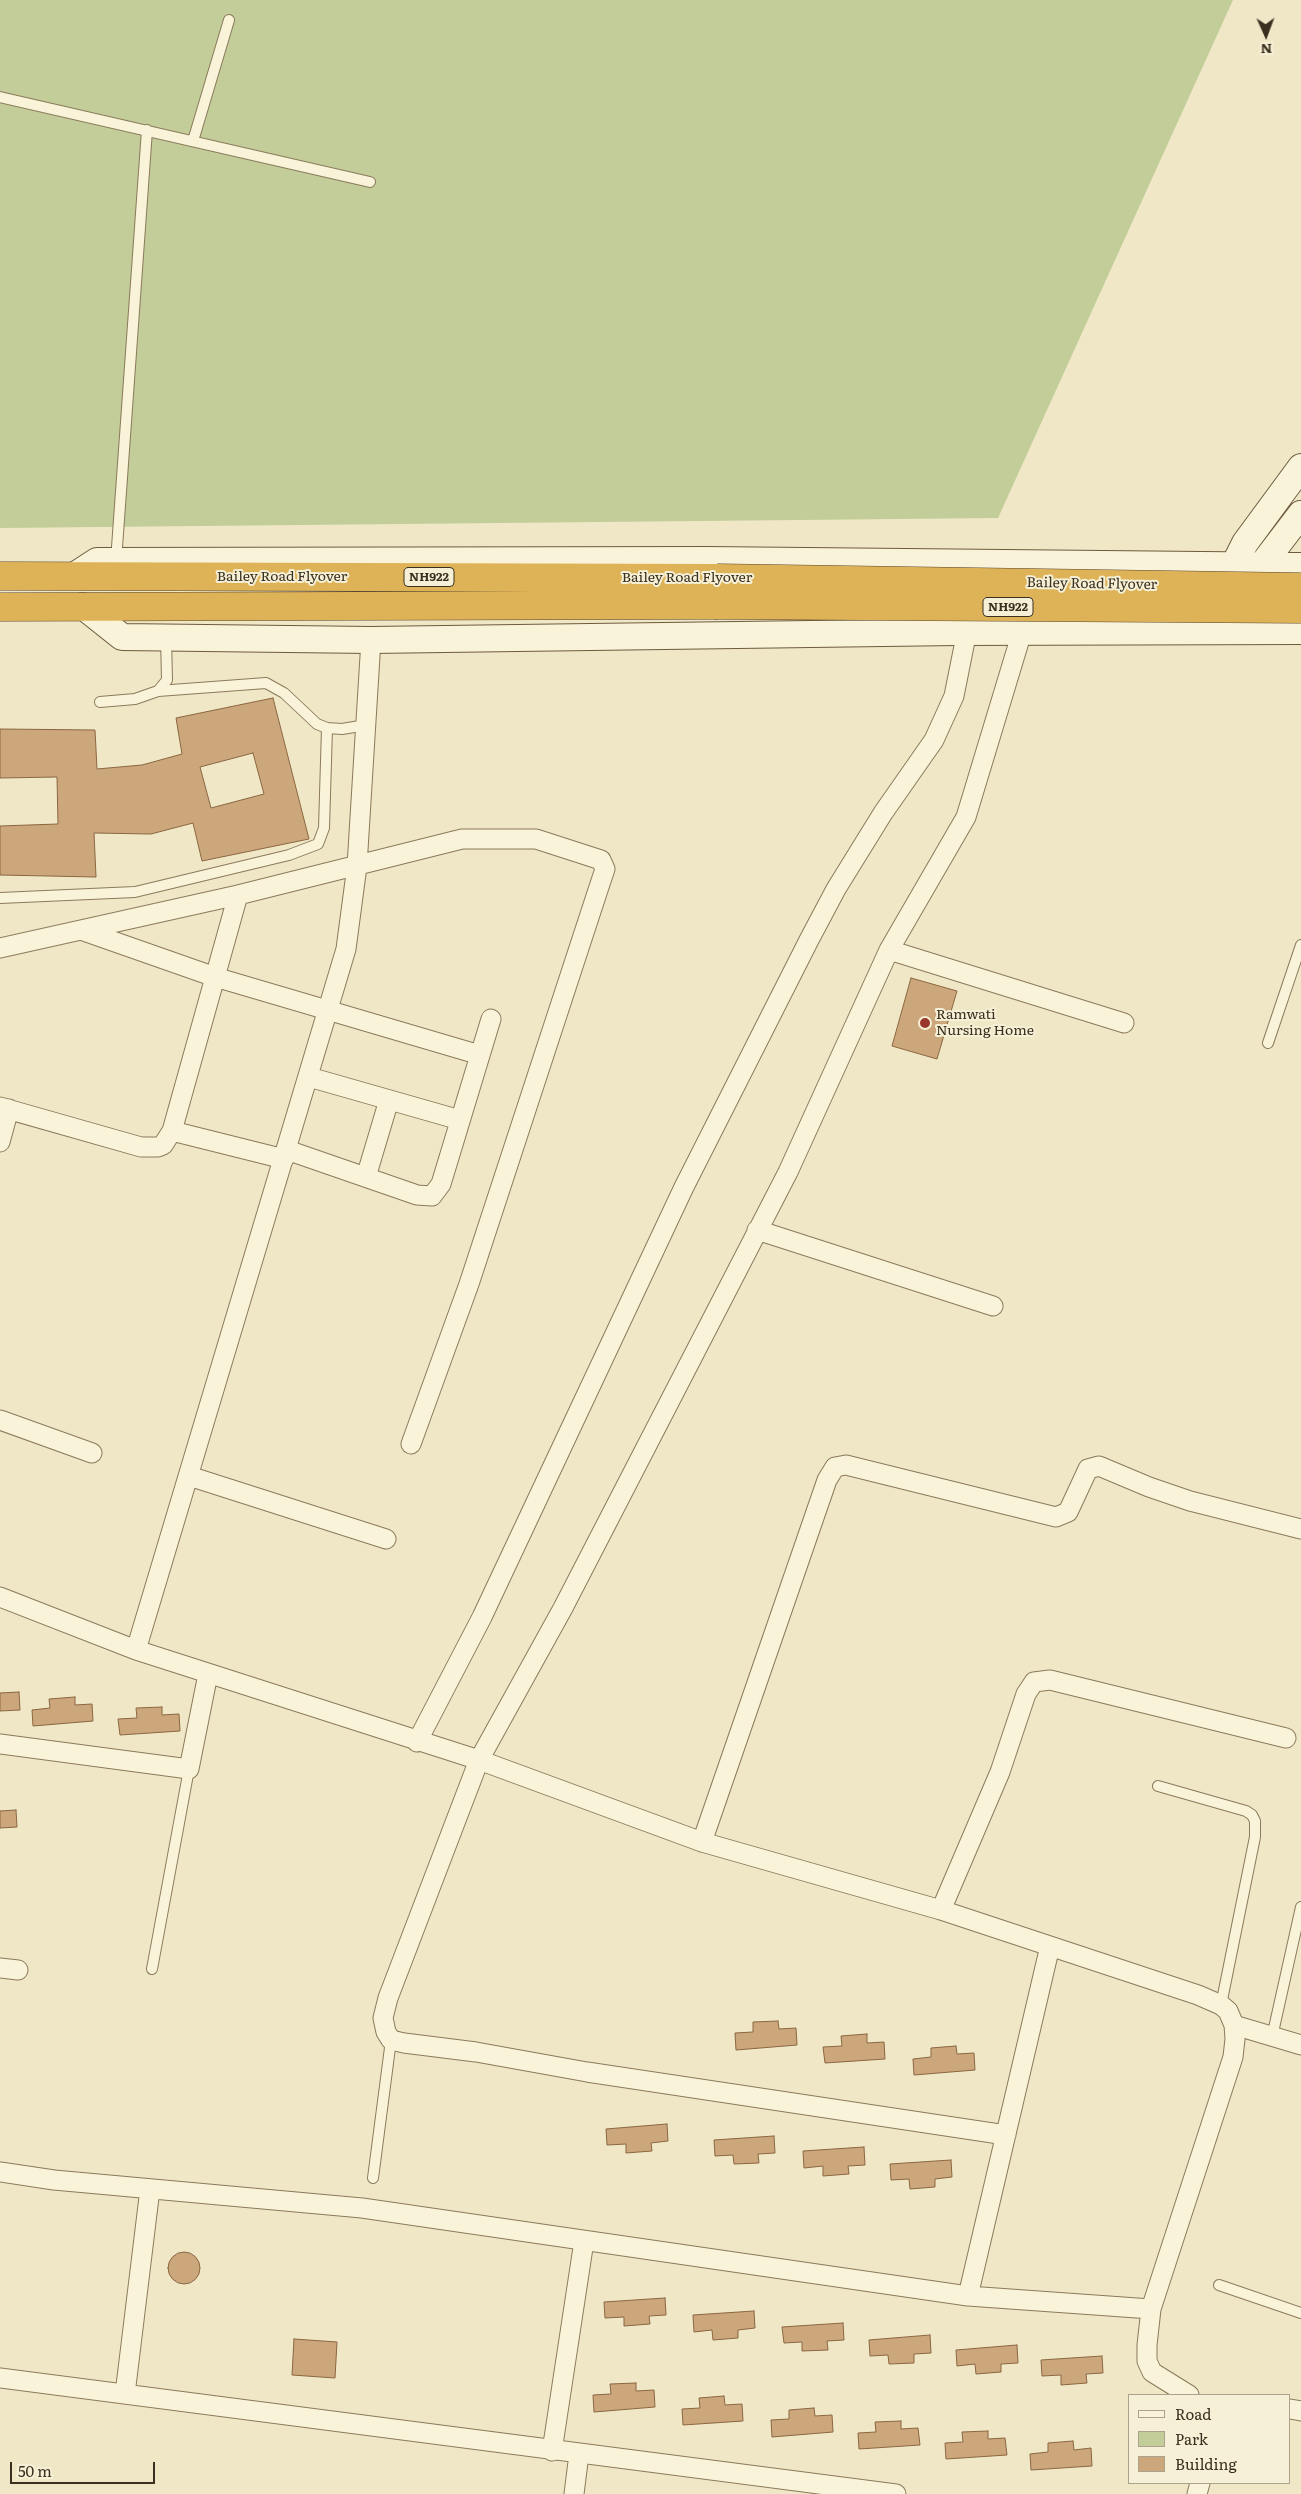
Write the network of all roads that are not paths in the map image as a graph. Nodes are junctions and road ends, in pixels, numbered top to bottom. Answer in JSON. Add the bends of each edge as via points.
{"nodes":[{"id":1,"x":229,"y":20,"type":"dead end"},
{"id":2,"x":0,"y":97,"type":"edge"},
{"id":3,"x":147,"y":130,"type":"junction"},
{"id":4,"x":194,"y":141,"type":"junction"},
{"id":5,"x":370,"y":182,"type":"dead end"},
{"id":6,"x":1301,"y":467,"type":"edge"},
{"id":7,"x":1301,"y":514,"type":"edge"},
{"id":8,"x":116,"y":562,"type":"junction"},
{"id":9,"x":974,"y":563,"type":"junction"},
{"id":10,"x":1114,"y":564,"type":"junction"},
{"id":11,"x":1234,"y":565,"type":"junction"},
{"id":12,"x":1262,"y":565,"type":"junction"},
{"id":13,"x":1301,"y":566,"type":"edge"},
{"id":14,"x":0,"y":576,"type":"edge"},
{"id":15,"x":74,"y":576,"type":"junction"},
{"id":16,"x":1301,"y":587,"type":"edge"},
{"id":17,"x":716,"y":592,"type":"junction"},
{"id":18,"x":83,"y":606,"type":"junction"},
{"id":19,"x":0,"y":607,"type":"edge"},
{"id":20,"x":1301,"y":609,"type":"edge"},
{"id":21,"x":1254,"y":631,"type":"junction"},
{"id":22,"x":1301,"y":631,"type":"edge"},
{"id":23,"x":968,"y":632,"type":"junction"},
{"id":24,"x":1022,"y":632,"type":"junction"},
{"id":25,"x":1115,"y":632,"type":"junction"},
{"id":26,"x":1225,"y":632,"type":"junction"},
{"id":27,"x":166,"y":637,"type":"junction"},
{"id":28,"x":371,"y":640,"type":"junction"},
{"id":29,"x":158,"y":691,"type":"junction"},
{"id":30,"x":100,"y":702,"type":"dead end"},
{"id":31,"x":366,"y":725,"type":"junction"},
{"id":32,"x":327,"y":728,"type":"junction"},
{"id":33,"x":357,"y":866,"type":"junction"},
{"id":34,"x":238,"y":895,"type":"junction"},
{"id":35,"x":0,"y":898,"type":"edge"},
{"id":36,"x":81,"y":930,"type":"junction"},
{"id":37,"x":1301,"y":945,"type":"edge"},
{"id":38,"x":0,"y":948,"type":"edge"},
{"id":39,"x":890,"y":950,"type":"junction"},
{"id":40,"x":215,"y":977,"type":"junction"},
{"id":41,"x":329,"y":1011,"type":"junction"},
{"id":42,"x":491,"y":1019,"type":"dead end"},
{"id":43,"x":1124,"y":1023,"type":"dead end"},
{"id":44,"x":1268,"y":1043,"type":"dead end"},
{"id":45,"x":480,"y":1054,"type":"junction"},
{"id":46,"x":309,"y":1077,"type":"junction"},
{"id":47,"x":389,"y":1100,"type":"junction"},
{"id":48,"x":4,"y":1108,"type":"edge"},
{"id":49,"x":460,"y":1120,"type":"junction"},
{"id":50,"x":172,"y":1131,"type":"junction"},
{"id":51,"x":0,"y":1142,"type":"edge"},
{"id":52,"x":286,"y":1154,"type":"junction"},
{"id":53,"x":366,"y":1177,"type":"junction"},
{"id":54,"x":757,"y":1230,"type":"junction"},
{"id":55,"x":992,"y":1306,"type":"dead end"},
{"id":56,"x":0,"y":1420,"type":"edge"},
{"id":57,"x":411,"y":1444,"type":"dead end"},
{"id":58,"x":92,"y":1453,"type":"dead end"},
{"id":59,"x":189,"y":1476,"type":"junction"},
{"id":60,"x":1301,"y":1529,"type":"edge"},
{"id":61,"x":386,"y":1538,"type":"dead end"},
{"id":62,"x":0,"y":1597,"type":"edge"},
{"id":63,"x":136,"y":1650,"type":"junction"},
{"id":64,"x":208,"y":1674,"type":"junction"},
{"id":65,"x":1286,"y":1738,"type":"dead end"},
{"id":66,"x":417,"y":1742,"type":"junction"},
{"id":67,"x":0,"y":1744,"type":"edge"},
{"id":68,"x":479,"y":1760,"type":"junction"},
{"id":69,"x":189,"y":1769,"type":"junction"},
{"id":70,"x":1158,"y":1786,"type":"dead end"},
{"id":71,"x":702,"y":1842,"type":"junction"},
{"id":72,"x":1301,"y":1907,"type":"edge"},
{"id":73,"x":941,"y":1910,"type":"junction"},
{"id":74,"x":1050,"y":1946,"type":"junction"},
{"id":75,"x":152,"y":1969,"type":"dead end"},
{"id":76,"x":1221,"y":2005,"type":"junction"},
{"id":77,"x":1234,"y":2025,"type":"junction"},
{"id":78,"x":1272,"y":2037,"type":"junction"},
{"id":79,"x":390,"y":2040,"type":"junction"},
{"id":80,"x":1301,"y":2045,"type":"edge"},
{"id":81,"x":1006,"y":2135,"type":"junction"},
{"id":82,"x":0,"y":2172,"type":"edge"},
{"id":83,"x":373,"y":2178,"type":"dead end"},
{"id":84,"x":150,"y":2189,"type":"junction"},
{"id":85,"x":584,"y":2240,"type":"junction"},
{"id":86,"x":1219,"y":2285,"type":"dead end"},
{"id":87,"x":968,"y":2296,"type":"junction"},
{"id":88,"x":1151,"y":2309,"type":"junction"},
{"id":89,"x":1301,"y":2313,"type":"edge"},
{"id":90,"x":0,"y":2378,"type":"edge"},
{"id":91,"x":125,"y":2394,"type":"junction"},
{"id":92,"x":1187,"y":2394,"type":"edge"},
{"id":93,"x":552,"y":2451,"type":"junction"},
{"id":94,"x":579,"y":2454,"type":"junction"},
{"id":95,"x":574,"y":2494,"type":"edge"},
{"id":96,"x":896,"y":2494,"type":"edge"}],
"edges":[{"from":1,"to":4,"type":"lane"},
{"from":2,"to":3,"type":"lane"},
{"from":3,"to":4,"type":"lane"},
{"from":3,"to":8,"type":"lane"},
{"from":4,"to":5,"type":"lane"},
{"from":6,"to":11,"type":"main road","via":[[1260,521]]},
{"from":7,"to":12,"type":"main road"},
{"from":8,"to":9,"type":"main road","via":[[707,560]]},
{"from":8,"to":15,"type":"main road","via":[[97,561]]},
{"from":9,"to":10,"type":"main road"},
{"from":9,"to":23,"type":"street"},
{"from":10,"to":11,"type":"main road"},
{"from":10,"to":25,"type":"main road"},
{"from":11,"to":12,"type":"main road"},
{"from":11,"to":26,"type":"main road"},
{"from":12,"to":13,"type":"main road"},
{"from":12,"to":21,"type":"main road"},
{"from":14,"to":15,"type":"highway","number":"NH922"},
{"from":15,"to":17,"type":"highway","name":"Bailey Road Flyover","number":"NH922"},
{"from":16,"to":17,"type":"highway","name":"Bailey Road Flyover","number":"NH922","bridge":true},
{"from":17,"to":18,"type":"highway","name":"Bailey Road Flyover","number":"NH922"},
{"from":17,"to":20,"type":"highway","name":"Bailey Road Flyover","number":"NH922","bridge":true},
{"from":18,"to":19,"type":"highway","number":"NH922"},
{"from":18,"to":27,"type":"main road","via":[[122,637]]},
{"from":21,"to":22,"type":"main road"},
{"from":21,"to":26,"type":"main road"},
{"from":23,"to":24,"type":"main road"},
{"from":23,"to":28,"type":"main road"},
{"from":23,"to":66,"type":"street","via":[[954,696],[934,740],[883,813],[814,931],[684,1187],[482,1616]]},
{"from":24,"to":25,"type":"main road"},
{"from":24,"to":39,"type":"street","via":[[966,817]]},
{"from":25,"to":26,"type":"main road"},
{"from":27,"to":28,"type":"main road"},
{"from":27,"to":29,"type":"lane","via":[[167,680]]},
{"from":28,"to":31,"type":"street"},
{"from":29,"to":30,"type":"lane","via":[[135,699]]},
{"from":29,"to":32,"type":"lane","via":[[266,682],[280,689],[317,724]]},
{"from":31,"to":32,"type":"lane"},
{"from":31,"to":33,"type":"street"},
{"from":32,"to":35,"type":"lane","via":[[324,828],[318,844],[289,855],[134,892]]},
{"from":33,"to":34,"type":"street"},
{"from":33,"to":41,"type":"street","via":[[346,949]]},
{"from":33,"to":57,"type":"street","via":[[462,839],[536,839],[601,860],[605,869],[469,1284]]},
{"from":34,"to":36,"type":"street"},
{"from":34,"to":40,"type":"street"},
{"from":36,"to":38,"type":"street"},
{"from":36,"to":40,"type":"street"},
{"from":37,"to":44,"type":"lane"},
{"from":39,"to":43,"type":"street"},
{"from":39,"to":54,"type":"street","via":[[788,1172]]},
{"from":40,"to":41,"type":"street"},
{"from":40,"to":50,"type":"street"},
{"from":41,"to":45,"type":"street"},
{"from":41,"to":46,"type":"street"},
{"from":42,"to":45,"type":"street"},
{"from":45,"to":49,"type":"street"},
{"from":46,"to":47,"type":"street"},
{"from":46,"to":52,"type":"street"},
{"from":47,"to":49,"type":"street"},
{"from":47,"to":53,"type":"street"},
{"from":48,"to":50,"type":"street","via":[[140,1147],[158,1148],[168,1140]]},
{"from":48,"to":51,"type":"street"},
{"from":49,"to":53,"type":"street","via":[[441,1184],[432,1196],[417,1195]]},
{"from":50,"to":52,"type":"street"},
{"from":52,"to":53,"type":"street"},
{"from":52,"to":59,"type":"street"},
{"from":54,"to":55,"type":"street"},
{"from":54,"to":68,"type":"street","via":[[564,1608]]},
{"from":56,"to":58,"type":"street"},
{"from":59,"to":61,"type":"street"},
{"from":59,"to":63,"type":"street"},
{"from":60,"to":71,"type":"street","via":[[1190,1501],[1099,1466],[1088,1470],[1068,1512],[1056,1517],[846,1465],[835,1467],[827,1480]]},
{"from":62,"to":63,"type":"street"},
{"from":63,"to":64,"type":"street"},
{"from":64,"to":66,"type":"street"},
{"from":64,"to":69,"type":"street"},
{"from":65,"to":73,"type":"street","via":[[1050,1680],[1034,1682],[1026,1694],[1000,1772]]},
{"from":66,"to":68,"type":"street"},
{"from":67,"to":69,"type":"street"},
{"from":68,"to":71,"type":"street"},
{"from":68,"to":79,"type":"street","via":[[388,1998],[383,2018]]},
{"from":69,"to":75,"type":"lane"},
{"from":70,"to":76,"type":"lane","via":[[1246,1811],[1255,1821],[1255,1837]]},
{"from":71,"to":73,"type":"street"},
{"from":72,"to":78,"type":"lane"},
{"from":73,"to":74,"type":"street"},
{"from":74,"to":76,"type":"street"},
{"from":74,"to":81,"type":"street"},
{"from":76,"to":77,"type":"street","via":[[1228,2011]]},
{"from":77,"to":78,"type":"street"},
{"from":77,"to":88,"type":"street","via":[[1233,2057]]},
{"from":78,"to":80,"type":"street"},
{"from":79,"to":81,"type":"street"},
{"from":79,"to":83,"type":"lane"},
{"from":81,"to":87,"type":"street"},
{"from":82,"to":84,"type":"street"},
{"from":84,"to":85,"type":"street","via":[[362,2208]]},
{"from":84,"to":91,"type":"street"},
{"from":85,"to":87,"type":"street"},
{"from":85,"to":93,"type":"street"},
{"from":86,"to":89,"type":"lane"},
{"from":87,"to":88,"type":"street"},
{"from":88,"to":92,"type":"street","via":[[1147,2361],[1152,2372]]},
{"from":90,"to":91,"type":"street"},
{"from":91,"to":93,"type":"street"},
{"from":93,"to":94,"type":"street"},
{"from":94,"to":95,"type":"street"},
{"from":94,"to":96,"type":"street"}]}
